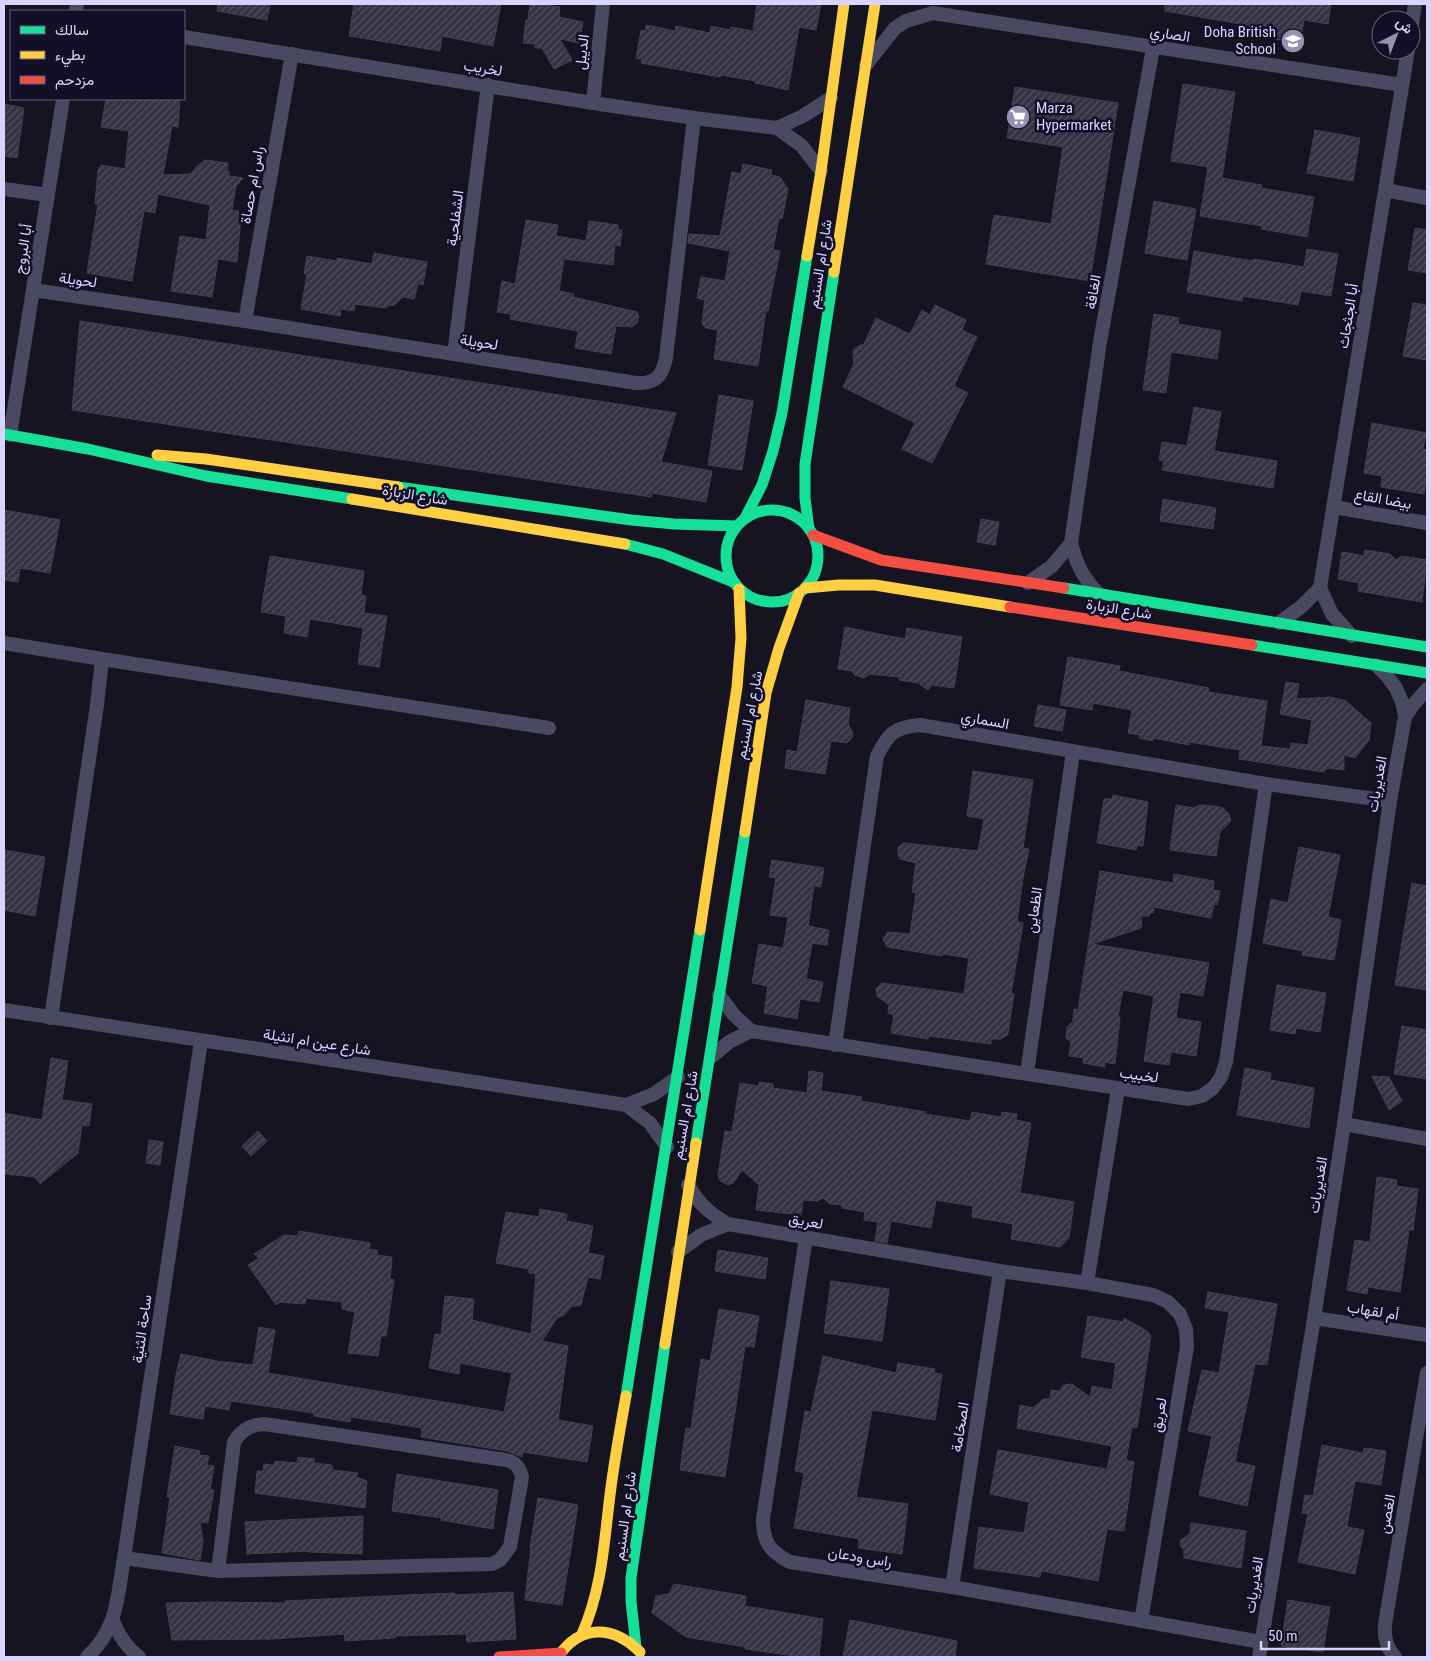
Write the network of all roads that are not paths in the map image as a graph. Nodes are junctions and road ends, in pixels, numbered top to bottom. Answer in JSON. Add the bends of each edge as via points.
{"nodes":[{"id":1,"x":603,"y":4,"type":"edge"},
{"id":2,"x":844,"y":4,"type":"edge"},
{"id":3,"x":876,"y":4,"type":"edge"},
{"id":4,"x":918,"y":4,"type":"edge"},
{"id":5,"x":933,"y":13,"type":"junction"},
{"id":6,"x":185,"y":37,"type":"edge"},
{"id":7,"x":1153,"y":48,"type":"junction"},
{"id":8,"x":292,"y":54,"type":"junction"},
{"id":9,"x":1406,"y":60,"type":"edge"},
{"id":10,"x":866,"y":65,"type":"junction"},
{"id":11,"x":488,"y":85,"type":"junction"},
{"id":12,"x":1402,"y":85,"type":"junction"},
{"id":13,"x":831,"y":98,"type":"junction"},
{"id":14,"x":63,"y":100,"type":"edge"},
{"id":15,"x":593,"y":103,"type":"junction"},
{"id":16,"x":694,"y":118,"type":"junction"},
{"id":17,"x":777,"y":128,"type":"junction"},
{"id":18,"x":821,"y":171,"type":"junction"},
{"id":19,"x":4,"y":189,"type":"edge"},
{"id":20,"x":1385,"y":190,"type":"junction"},
{"id":21,"x":48,"y":195,"type":"junction"},
{"id":22,"x":1427,"y":198,"type":"edge"},
{"id":23,"x":33,"y":290,"type":"junction"},
{"id":24,"x":245,"y":321,"type":"junction"},
{"id":25,"x":454,"y":354,"type":"junction"},
{"id":26,"x":7,"y":434,"type":"edge"},
{"id":27,"x":88,"y":449,"type":"junction"},
{"id":28,"x":1334,"y":507,"type":"junction"},
{"id":29,"x":741,"y":522,"type":"junction"},
{"id":30,"x":1427,"y":523,"type":"edge"},
{"id":31,"x":811,"y":532,"type":"junction"},
{"id":32,"x":1070,"y":543,"type":"junction"},
{"id":33,"x":1028,"y":583,"type":"junction"},
{"id":34,"x":736,"y":585,"type":"junction"},
{"id":35,"x":1320,"y":588,"type":"junction"},
{"id":36,"x":802,"y":591,"type":"junction"},
{"id":37,"x":1098,"y":593,"type":"junction"},
{"id":38,"x":1279,"y":623,"type":"junction"},
{"id":39,"x":1352,"y":636,"type":"junction"},
{"id":40,"x":4,"y":643,"type":"edge"},
{"id":41,"x":1427,"y":647,"type":"edge"},
{"id":42,"x":102,"y":659,"type":"junction"},
{"id":43,"x":1376,"y":665,"type":"junction"},
{"id":44,"x":1427,"y":673,"type":"edge"},
{"id":45,"x":1427,"y":688,"type":"edge"},
{"id":46,"x":1405,"y":717,"type":"junction"},
{"id":47,"x":549,"y":728,"type":"dead end"},
{"id":48,"x":1074,"y":752,"type":"junction"},
{"id":49,"x":1266,"y":784,"type":"junction"},
{"id":50,"x":1390,"y":801,"type":"junction"},
{"id":51,"x":719,"y":995,"type":"junction"},
{"id":52,"x":4,"y":1010,"type":"edge"},
{"id":53,"x":51,"y":1018,"type":"junction"},
{"id":54,"x":751,"y":1031,"type":"junction"},
{"id":55,"x":201,"y":1041,"type":"junction"},
{"id":56,"x":835,"y":1044,"type":"junction"},
{"id":57,"x":711,"y":1057,"type":"junction"},
{"id":58,"x":1027,"y":1073,"type":"junction"},
{"id":59,"x":678,"y":1078,"type":"junction"},
{"id":60,"x":1118,"y":1089,"type":"junction"},
{"id":61,"x":626,"y":1105,"type":"junction"},
{"id":62,"x":1344,"y":1124,"type":"junction"},
{"id":63,"x":1427,"y":1139,"type":"edge"},
{"id":64,"x":666,"y":1147,"type":"junction"},
{"id":65,"x":688,"y":1185,"type":"junction"},
{"id":66,"x":728,"y":1224,"type":"junction"},
{"id":67,"x":806,"y":1238,"type":"junction"},
{"id":68,"x":678,"y":1252,"type":"junction"},
{"id":69,"x":1000,"y":1271,"type":"junction"},
{"id":70,"x":1087,"y":1283,"type":"junction"},
{"id":71,"x":1314,"y":1318,"type":"junction"},
{"id":72,"x":1427,"y":1336,"type":"edge"},
{"id":73,"x":1427,"y":1373,"type":"edge"},
{"id":74,"x":124,"y":1558,"type":"junction"},
{"id":75,"x":218,"y":1571,"type":"junction"},
{"id":76,"x":952,"y":1587,"type":"junction"},
{"id":77,"x":113,"y":1621,"type":"junction"},
{"id":78,"x":1141,"y":1621,"type":"junction"},
{"id":79,"x":582,"y":1634,"type":"junction"},
{"id":80,"x":1261,"y":1642,"type":"junction"},
{"id":81,"x":636,"y":1647,"type":"junction"},
{"id":82,"x":560,"y":1655,"type":"edge"},
{"id":83,"x":87,"y":1657,"type":"edge"},
{"id":84,"x":139,"y":1657,"type":"edge"},
{"id":85,"x":499,"y":1657,"type":"edge"},
{"id":86,"x":644,"y":1657,"type":"edge"},
{"id":87,"x":1259,"y":1657,"type":"edge"},
{"id":88,"x":1395,"y":1657,"type":"edge"}],
"edges":[{"from":1,"to":15,"type":"street","name":"الديبل"},
{"from":2,"to":13,"type":"main road","name":"شارع ام السنيم"},
{"from":3,"to":10,"type":"main road","name":"شارع ام السنيم"},
{"from":4,"to":5,"type":"street","name":"الصاري"},
{"from":5,"to":7,"type":"street","name":"الصاري"},
{"from":5,"to":10,"type":"street","name":"الصاري","via":[[906,20],[895,28]]},
{"from":6,"to":8,"type":"street","name":"لخريب"},
{"from":7,"to":12,"type":"street","name":"الصاري"},
{"from":7,"to":32,"type":"street","name":"الغافة","via":[[1100,342]]},
{"from":8,"to":11,"type":"street","name":"لخريب"},
{"from":8,"to":24,"type":"street","name":"راس ام حصاة"},
{"from":9,"to":12,"type":"street","name":"أبا الجثجاث"},
{"from":10,"to":31,"type":"main road","name":"شارع ام السنيم","via":[[805,464],[805,498]]},
{"from":11,"to":15,"type":"street","name":"لخريب"},
{"from":11,"to":25,"type":"street","name":"الشفلحية"},
{"from":12,"to":20,"type":"street","name":"أبا الجثجاث"},
{"from":13,"to":17,"type":"street"},
{"from":13,"to":18,"type":"main road","name":"شارع ام السنيم"},
{"from":14,"to":21,"type":"street","name":"أبا البروج"},
{"from":15,"to":16,"type":"street","name":"لخريب"},
{"from":16,"to":17,"type":"street","name":"لخريب"},
{"from":16,"to":25,"type":"street","name":"لحويلة","via":[[666,358],[659,378],[636,383]]},
{"from":17,"to":18,"type":"street","name":"لخريب","via":[[802,146]]},
{"from":18,"to":29,"type":"main road","name":"شارع ام السنيم","via":[[782,413],[762,485]]},
{"from":19,"to":21,"type":"street"},
{"from":20,"to":22,"type":"street"},
{"from":20,"to":28,"type":"street","name":"أبا الجثجاث"},
{"from":21,"to":23,"type":"street","name":"أبا البروج"},
{"from":23,"to":24,"type":"street","name":"لحويلة"},
{"from":23,"to":26,"type":"street","name":"أبا البروج"},
{"from":24,"to":25,"type":"street","name":"لحويلة"},
{"from":26,"to":27,"type":"main road","name":"شارع الزبارة"},
{"from":27,"to":29,"type":"main road","name":"شارع الزبارة","via":[[206,459],[631,520],[674,524]]},
{"from":27,"to":34,"type":"main road","name":"شارع الزبارة","via":[[206,476],[628,544],[663,554]]},
{"from":28,"to":30,"type":"street","name":"بيضا القاع"},
{"from":28,"to":35,"type":"street","name":"أبا الجثجاث"},
{"from":29,"to":31,"type":"main road","via":[[758,512],[772,510],[798,519]]},
{"from":29,"to":34,"type":"main road","via":[[729,538],[725,553],[727,568]]},
{"from":31,"to":33,"type":"main road","name":"شارع الزبارة","via":[[881,560]]},
{"from":31,"to":36,"type":"main road","via":[[818,557],[812,579]]},
{"from":32,"to":33,"type":"street","name":"الغافة","via":[[1052,566]]},
{"from":32,"to":37,"type":"street","name":"الغافة","via":[[1080,571]]},
{"from":33,"to":37,"type":"main road","name":"شارع الزبارة"},
{"from":34,"to":36,"type":"main road","via":[[752,598],[768,602],[784,601]]},
{"from":34,"to":59,"type":"main road","name":"شارع ام السنيم","via":[[742,617],[737,687]]},
{"from":35,"to":38,"type":"street"},
{"from":35,"to":39,"type":"street","via":[[1332,614]]},
{"from":36,"to":43,"type":"main road","name":"شارع الزبارة","via":[[839,585],[876,585]]},
{"from":36,"to":51,"type":"main road","name":"شارع ام السنيم","via":[[779,648],[766,693]]},
{"from":37,"to":38,"type":"main road","name":"شارع الزبارة"},
{"from":38,"to":39,"type":"main road","name":"شارع الزبارة"},
{"from":39,"to":41,"type":"main road","name":"شارع الزبارة"},
{"from":40,"to":42,"type":"street"},
{"from":42,"to":47,"type":"street"},
{"from":42,"to":53,"type":"street"},
{"from":43,"to":44,"type":"main road","name":"شارع الزبارة"},
{"from":43,"to":46,"type":"street","name":"الغديريات","via":[[1396,688]]},
{"from":45,"to":46,"type":"street","name":"الغديريات"},
{"from":46,"to":50,"type":"street","name":"الغديريات"},
{"from":48,"to":49,"type":"street","name":"السماري"},
{"from":48,"to":56,"type":"street","name":"السماري","via":[[920,725],[905,726],[893,732],[877,756]]},
{"from":48,"to":58,"type":"street","name":"الظعاين"},
{"from":49,"to":50,"type":"street","name":"السماري"},
{"from":49,"to":60,"type":"street","name":"لخبيب","via":[[1226,1062],[1221,1077],[1202,1096],[1188,1099]]},
{"from":50,"to":62,"type":"street","name":"الغديريات"},
{"from":51,"to":54,"type":"street"},
{"from":51,"to":57,"type":"main road","name":"شارع ام السنيم"},
{"from":52,"to":53,"type":"street","name":"شارع عين ام انثيلة"},
{"from":53,"to":55,"type":"street","name":"شارع عين ام انثيلة"},
{"from":54,"to":56,"type":"street","name":"لخبيب"},
{"from":54,"to":57,"type":"street"},
{"from":55,"to":61,"type":"street","name":"شارع عين ام انثيلة"},
{"from":55,"to":74,"type":"street","name":"ساحة الثنية"},
{"from":56,"to":58,"type":"street","name":"لخبيب"},
{"from":57,"to":65,"type":"main road","name":"شارع ام السنيم"},
{"from":58,"to":60,"type":"street","name":"لخبيب"},
{"from":59,"to":61,"type":"street","via":[[654,1094]]},
{"from":59,"to":64,"type":"main road","name":"شارع ام السنيم"},
{"from":60,"to":70,"type":"street"},
{"from":61,"to":64,"type":"street","name":"شارع عين ام انثيلة","via":[[650,1123]]},
{"from":62,"to":63,"type":"street"},
{"from":62,"to":71,"type":"street","name":"الغديريات"},
{"from":64,"to":79,"type":"main road","name":"شارع ام السنيم","via":[[610,1491],[598,1597]]},
{"from":65,"to":66,"type":"street","name":"لعريق","via":[[704,1209]]},
{"from":65,"to":68,"type":"main road","name":"شارع ام السنيم"},
{"from":66,"to":67,"type":"street","name":"لعريق"},
{"from":66,"to":68,"type":"street","via":[[701,1235]]},
{"from":67,"to":69,"type":"street","name":"لعريق"},
{"from":67,"to":76,"type":"street","name":"راس ودعان","via":[[763,1518],[763,1534],[768,1546],[790,1562]]},
{"from":68,"to":81,"type":"main road","name":"شارع ام السنيم","via":[[631,1578]]},
{"from":69,"to":70,"type":"street","name":"لعريق"},
{"from":69,"to":76,"type":"street","name":"الصخامة"},
{"from":70,"to":78,"type":"street","name":"لعريق","via":[[1153,1295],[1168,1302],[1180,1314],[1186,1329],[1186,1347]]},
{"from":71,"to":72,"type":"street","name":"أم لقهاب"},
{"from":71,"to":80,"type":"street","name":"الغديريات"},
{"from":73,"to":88,"type":"street","name":"الغصن","via":[[1385,1624],[1387,1646]]},
{"from":74,"to":75,"type":"street"},
{"from":74,"to":77,"type":"street","name":"ساحة الثنية"},
{"from":75,"to":75,"type":"street","via":[[492,1564],[500,1560],[510,1547],[521,1472],[516,1464],[506,1460],[255,1424],[239,1434],[234,1442]]},
{"from":76,"to":78,"type":"street","name":"راس ودعان"},
{"from":77,"to":83,"type":"street","name":"ساحة الثنية","via":[[97,1648]]},
{"from":77,"to":84,"type":"street","via":[[118,1635]]},
{"from":78,"to":80,"type":"street","name":"راس ودعان"},
{"from":79,"to":81,"type":"main road","via":[[613,1633]]},
{"from":79,"to":82,"type":"main road"},
{"from":80,"to":87,"type":"street","name":"الغديريات"},
{"from":81,"to":86,"type":"main road"},
{"from":82,"to":85,"type":"main road"}]}
